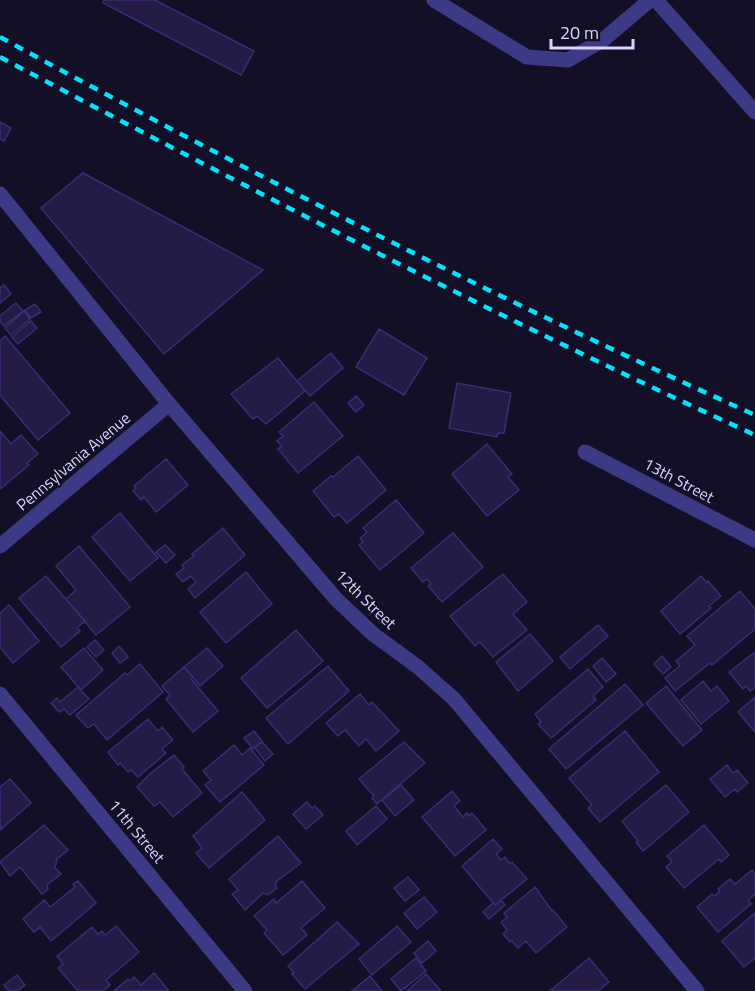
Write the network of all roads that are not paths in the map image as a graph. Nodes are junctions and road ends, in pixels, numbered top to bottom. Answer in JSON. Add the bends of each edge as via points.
{"nodes":[{"id":1,"x":434,"y":0,"type":"edge"},
{"id":2,"x":650,"y":0,"type":"edge"},
{"id":3,"x":656,"y":0,"type":"edge"},
{"id":4,"x":755,"y":112,"type":"edge"},
{"id":5,"x":0,"y":194,"type":"edge"},
{"id":6,"x":169,"y":404,"type":"junction"},
{"id":7,"x":585,"y":452,"type":"dead end"},
{"id":8,"x":755,"y":540,"type":"edge"},
{"id":9,"x":0,"y":546,"type":"edge"},
{"id":10,"x":0,"y":694,"type":"edge"},
{"id":11,"x":245,"y":991,"type":"edge"},
{"id":12,"x":697,"y":991,"type":"edge"}],
"edges":[{"from":1,"to":2,"type":"street","via":[[527,57],[568,60],[603,40]]},
{"from":3,"to":4,"type":"street"},
{"from":5,"to":6,"type":"street","name":"12th Street"},
{"from":6,"to":9,"type":"street","name":"Pennsylvania Avenue"},
{"from":6,"to":12,"type":"street","name":"12th Street","via":[[336,599],[454,699]]},
{"from":7,"to":8,"type":"street","name":"13th Street"},
{"from":10,"to":11,"type":"street","name":"11th Street"}]}
